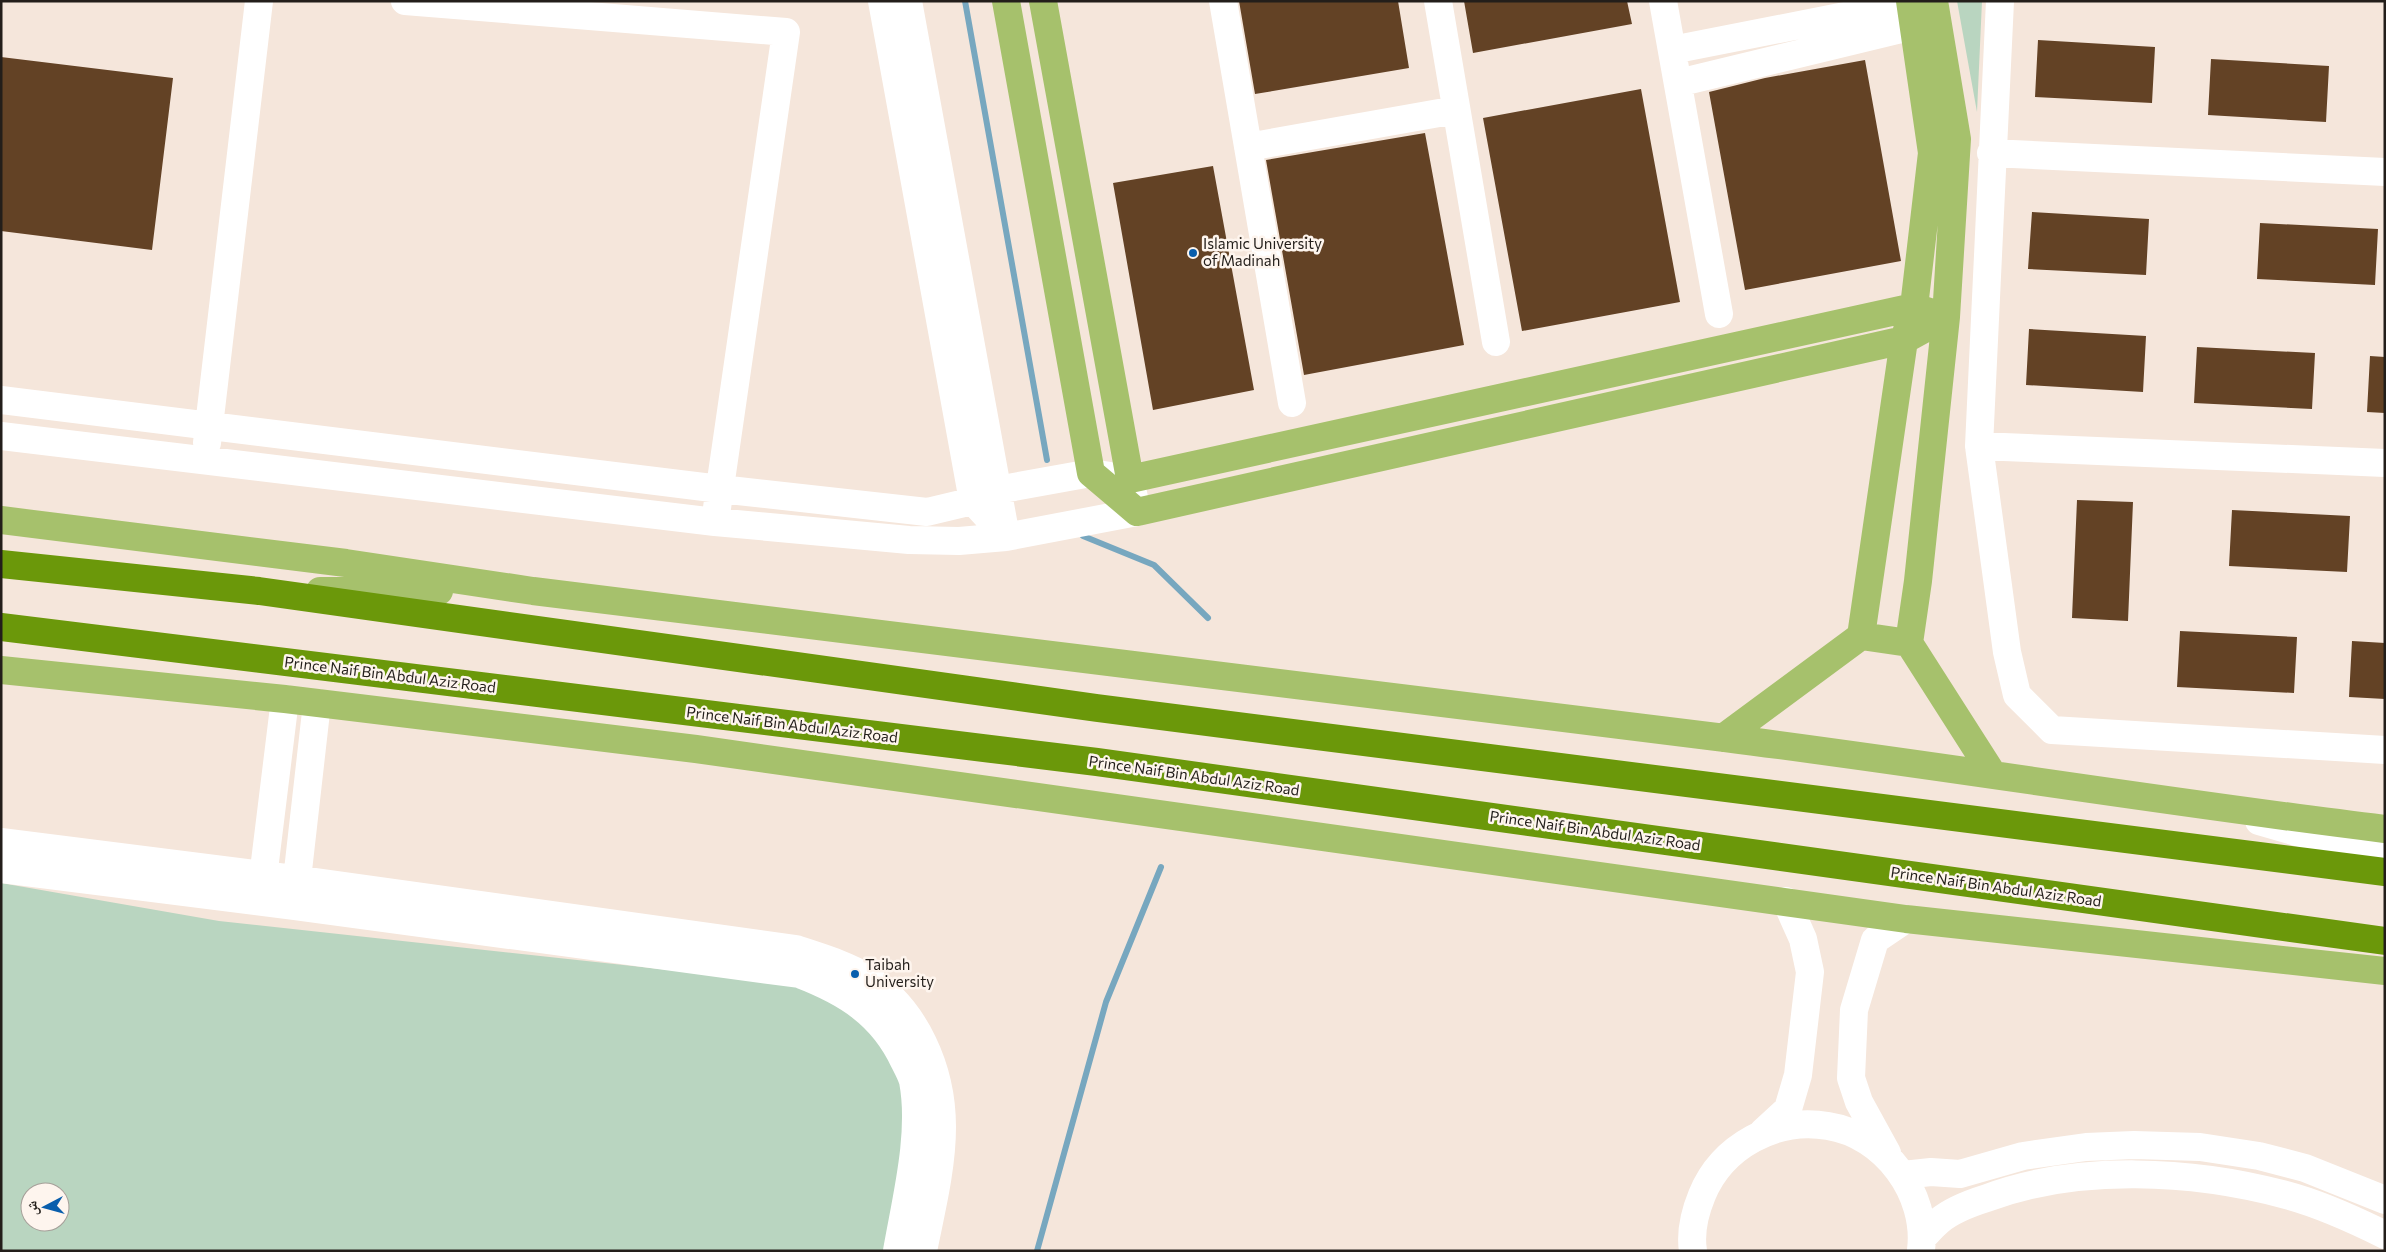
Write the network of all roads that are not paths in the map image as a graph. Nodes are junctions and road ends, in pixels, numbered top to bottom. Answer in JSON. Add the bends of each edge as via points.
{"nodes":[{"id":1,"x":259,"y":1,"type":"edge"},
{"id":2,"x":405,"y":1,"type":"edge"},
{"id":3,"x":882,"y":1,"type":"edge"},
{"id":4,"x":908,"y":1,"type":"edge"},
{"id":5,"x":1006,"y":1,"type":"edge"},
{"id":6,"x":1042,"y":1,"type":"edge"},
{"id":7,"x":1223,"y":1,"type":"edge"},
{"id":8,"x":1438,"y":1,"type":"edge"},
{"id":9,"x":1663,"y":1,"type":"edge"},
{"id":10,"x":2000,"y":1,"type":"edge"},
{"id":11,"x":1917,"y":8,"type":"edge"},
{"id":12,"x":1672,"y":50,"type":"junction"},
{"id":13,"x":1678,"y":83,"type":"junction"},
{"id":14,"x":1456,"y":110,"type":"junction"},
{"id":15,"x":1248,"y":147,"type":"junction"},
{"id":16,"x":1992,"y":152,"type":"junction"},
{"id":17,"x":2385,"y":172,"type":"edge"},
{"id":18,"x":1914,"y":307,"type":"junction"},
{"id":19,"x":1719,"y":314,"type":"dead end"},
{"id":20,"x":1946,"y":317,"type":"junction"},
{"id":21,"x":1904,"y":340,"type":"junction"},
{"id":22,"x":1496,"y":342,"type":"dead end"},
{"id":23,"x":1,"y":400,"type":"edge"},
{"id":24,"x":1292,"y":404,"type":"dead end"},
{"id":25,"x":208,"y":425,"type":"junction"},
{"id":26,"x":1,"y":436,"type":"edge"},
{"id":27,"x":1979,"y":446,"type":"junction"},
{"id":28,"x":206,"y":459,"type":"junction"},
{"id":29,"x":2385,"y":463,"type":"edge"},
{"id":30,"x":1091,"y":473,"type":"junction"},
{"id":31,"x":1130,"y":479,"type":"junction"},
{"id":32,"x":720,"y":489,"type":"junction"},
{"id":33,"x":985,"y":496,"type":"junction"},
{"id":34,"x":1137,"y":512,"type":"junction"},
{"id":35,"x":1,"y":520,"type":"edge"},
{"id":36,"x":715,"y":522,"type":"junction"},
{"id":37,"x":1006,"y":536,"type":"junction"},
{"id":38,"x":1,"y":564,"type":"edge"},
{"id":39,"x":259,"y":591,"type":"junction"},
{"id":40,"x":534,"y":591,"type":"junction"},
{"id":41,"x":1,"y":627,"type":"edge"},
{"id":42,"x":1861,"y":636,"type":"junction"},
{"id":43,"x":1909,"y":643,"type":"junction"},
{"id":44,"x":1,"y":670,"type":"edge"},
{"id":45,"x":285,"y":700,"type":"junction"},
{"id":46,"x":317,"y":703,"type":"junction"},
{"id":47,"x":1723,"y":738,"type":"junction"},
{"id":48,"x":2385,"y":750,"type":"edge"},
{"id":49,"x":1992,"y":773,"type":"junction"},
{"id":50,"x":2214,"y":808,"type":"junction"},
{"id":51,"x":2385,"y":829,"type":"edge"},
{"id":52,"x":1,"y":842,"type":"edge"},
{"id":53,"x":2385,"y":858,"type":"edge"},
{"id":54,"x":1,"y":870,"type":"edge"},
{"id":55,"x":2385,"y":872,"type":"edge"},
{"id":56,"x":264,"y":875,"type":"junction"},
{"id":57,"x":296,"y":893,"type":"junction"},
{"id":58,"x":1786,"y":901,"type":"junction"},
{"id":59,"x":260,"y":902,"type":"junction"},
{"id":60,"x":1906,"y":919,"type":"junction"},
{"id":61,"x":2385,"y":941,"type":"edge"},
{"id":62,"x":2385,"y":971,"type":"edge"},
{"id":63,"x":1761,"y":1134,"type":"junction"},
{"id":64,"x":1897,"y":1168,"type":"junction"},
{"id":65,"x":2385,"y":1200,"type":"edge"},
{"id":66,"x":2385,"y":1234,"type":"edge"},
{"id":67,"x":1922,"y":1244,"type":"edge"},
{"id":68,"x":897,"y":1251,"type":"edge"},
{"id":69,"x":923,"y":1251,"type":"edge"},
{"id":70,"x":1693,"y":1251,"type":"edge"}],
"edges":[{"from":1,"to":25,"type":"street"},
{"from":2,"to":32,"type":"street","via":[[786,32]]},
{"from":3,"to":33,"type":"street"},
{"from":4,"to":33,"type":"street"},
{"from":5,"to":30,"type":"main road"},
{"from":6,"to":31,"type":"main road"},
{"from":7,"to":15,"type":"street"},
{"from":8,"to":14,"type":"street"},
{"from":9,"to":12,"type":"street"},
{"from":10,"to":16,"type":"street"},
{"from":11,"to":12,"type":"street"},
{"from":11,"to":13,"type":"street"},
{"from":11,"to":18,"type":"main road","via":[[1932,153]]},
{"from":11,"to":20,"type":"main road","via":[[1957,139]]},
{"from":12,"to":13,"type":"street"},
{"from":13,"to":19,"type":"street"},
{"from":14,"to":15,"type":"street"},
{"from":14,"to":22,"type":"street"},
{"from":15,"to":24,"type":"street"},
{"from":16,"to":17,"type":"street"},
{"from":16,"to":27,"type":"street"},
{"from":18,"to":20,"type":"main road"},
{"from":18,"to":21,"type":"main road"},
{"from":18,"to":31,"type":"main road"},
{"from":20,"to":21,"type":"main road"},
{"from":20,"to":43,"type":"main road","via":[[1920,572]]},
{"from":21,"to":34,"type":"main road"},
{"from":21,"to":42,"type":"main road"},
{"from":23,"to":25,"type":"street"},
{"from":25,"to":28,"type":"street"},
{"from":25,"to":32,"type":"street"},
{"from":26,"to":28,"type":"street"},
{"from":27,"to":29,"type":"street"},
{"from":27,"to":48,"type":"street","via":[[2007,652],[2017,695],[2052,730]]},
{"from":28,"to":36,"type":"street"},
{"from":30,"to":31,"type":"street"},
{"from":30,"to":33,"type":"street"},
{"from":30,"to":34,"type":"main road"},
{"from":31,"to":34,"type":"street"},
{"from":32,"to":33,"type":"street","via":[[927,512]]},
{"from":32,"to":36,"type":"street"},
{"from":33,"to":37,"type":"street"},
{"from":34,"to":37,"type":"street"},
{"from":35,"to":40,"type":"main road","via":[[346,563]]},
{"from":36,"to":37,"type":"street","via":[[909,540],[959,542]]},
{"from":38,"to":39,"type":"highway"},
{"from":39,"to":40,"type":"main road"},
{"from":39,"to":55,"type":"highway","via":[[1097,708]]},
{"from":40,"to":47,"type":"main road"},
{"from":41,"to":61,"type":"highway","name":"Prince Naif Bin Abdul Aziz Road","via":[[1097,762]]},
{"from":42,"to":43,"type":"main road"},
{"from":42,"to":47,"type":"main road"},
{"from":43,"to":49,"type":"main road"},
{"from":44,"to":45,"type":"main road"},
{"from":45,"to":46,"type":"main road"},
{"from":45,"to":56,"type":"street"},
{"from":46,"to":57,"type":"street"},
{"from":46,"to":58,"type":"main road","via":[[696,749]]},
{"from":47,"to":49,"type":"main road"},
{"from":49,"to":50,"type":"main road"},
{"from":50,"to":51,"type":"main road"},
{"from":50,"to":53,"type":"street"},
{"from":52,"to":56,"type":"street"},
{"from":54,"to":59,"type":"street"},
{"from":56,"to":57,"type":"street"},
{"from":56,"to":59,"type":"street"},
{"from":57,"to":59,"type":"street"},
{"from":57,"to":68,"type":"street","via":[[799,974],[832,987],[865,1009],[894,1040],[912,1080],[916,1115],[912,1165]]},
{"from":57,"to":69,"type":"street","via":[[796,949],[866,977],[903,1008],[920,1037],[937,1078],[942,1127],[936,1183]]},
{"from":58,"to":60,"type":"main road"},
{"from":58,"to":63,"type":"street","via":[[1803,939],[1810,972],[1798,1075],[1788,1109]]},
{"from":60,"to":62,"type":"main road"},
{"from":60,"to":64,"type":"street","via":[[1875,940],[1854,1010],[1852,1037],[1851,1078],[1859,1102]]},
{"from":63,"to":64,"type":"street","via":[[1792,1125],[1829,1126],[1863,1138]]},
{"from":63,"to":70,"type":"street","via":[[1729,1155],[1708,1182],[1695,1213]]},
{"from":64,"to":65,"type":"street","via":[[1960,1174],[2023,1156],[2086,1147],[2200,1147],[2259,1156],[2305,1168]]},
{"from":64,"to":67,"type":"street","via":[[1917,1204]]},
{"from":66,"to":67,"type":"street","via":[[2347,1216],[2287,1195],[2222,1182],[2144,1175],[2048,1182],[2007,1190],[1948,1216]]}]}
